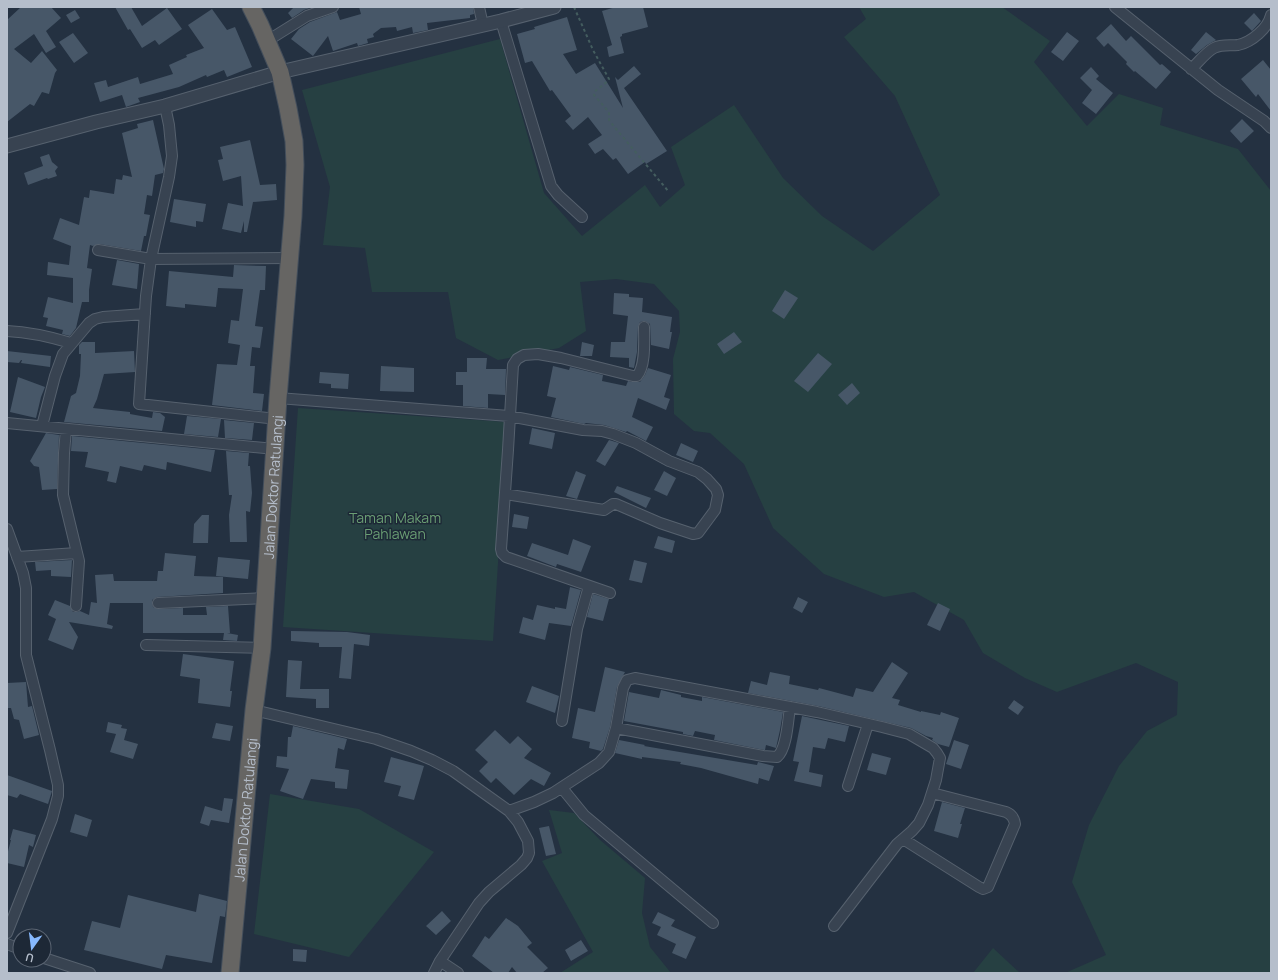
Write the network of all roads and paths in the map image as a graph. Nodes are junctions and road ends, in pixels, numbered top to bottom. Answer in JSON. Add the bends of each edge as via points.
{"nodes":[{"id":1,"x":251,"y":7,"type":"edge"},
{"id":2,"x":333,"y":7,"type":"edge"},
{"id":3,"x":479,"y":7,"type":"edge"},
{"id":4,"x":574,"y":7,"type":"edge"},
{"id":5,"x":1115,"y":7,"type":"edge"},
{"id":6,"x":547,"y":8,"type":"edge"},
{"id":7,"x":1271,"y":15,"type":"edge"},
{"id":8,"x":501,"y":21,"type":"junction"},
{"id":9,"x":483,"y":25,"type":"junction"},
{"id":10,"x":267,"y":41,"type":"junction"},
{"id":11,"x":1191,"y":69,"type":"junction"},
{"id":12,"x":280,"y":72,"type":"junction"},
{"id":13,"x":165,"y":106,"type":"junction"},
{"id":14,"x":1271,"y":128,"type":"edge"},
{"id":15,"x":7,"y":146,"type":"edge"},
{"id":16,"x":669,"y":192,"type":"dead end"},
{"id":17,"x":582,"y":217,"type":"dead end"},
{"id":18,"x":98,"y":250,"type":"dead end"},
{"id":19,"x":290,"y":258,"type":"junction"},
{"id":20,"x":151,"y":259,"type":"junction"},
{"id":21,"x":145,"y":314,"type":"junction"},
{"id":22,"x":644,"y":327,"type":"dead end"},
{"id":23,"x":7,"y":331,"type":"edge"},
{"id":24,"x":71,"y":344,"type":"junction"},
{"id":25,"x":278,"y":398,"type":"junction"},
{"id":26,"x":509,"y":416,"type":"junction"},
{"id":27,"x":277,"y":419,"type":"junction"},
{"id":28,"x":7,"y":423,"type":"edge"},
{"id":29,"x":42,"y":426,"type":"junction"},
{"id":30,"x":66,"y":428,"type":"junction"},
{"id":31,"x":275,"y":449,"type":"junction"},
{"id":32,"x":505,"y":494,"type":"junction"},
{"id":33,"x":7,"y":529,"type":"edge"},
{"id":34,"x":77,"y":553,"type":"junction"},
{"id":35,"x":17,"y":557,"type":"junction"},
{"id":36,"x":588,"y":586,"type":"junction"},
{"id":37,"x":610,"y":593,"type":"dead end"},
{"id":38,"x":265,"y":598,"type":"junction"},
{"id":39,"x":158,"y":603,"type":"dead end"},
{"id":40,"x":76,"y":606,"type":"dead end"},
{"id":41,"x":146,"y":646,"type":"dead end"},
{"id":42,"x":262,"y":648,"type":"junction"},
{"id":43,"x":790,"y":707,"type":"junction"},
{"id":44,"x":254,"y":710,"type":"junction"},
{"id":45,"x":562,"y":721,"type":"dead end"},
{"id":46,"x":868,"y":724,"type":"junction"},
{"id":47,"x":616,"y":728,"type":"junction"},
{"id":48,"x":848,"y":786,"type":"dead end"},
{"id":49,"x":562,"y":788,"type":"junction"},
{"id":50,"x":932,"y":793,"type":"junction"},
{"id":51,"x":509,"y":811,"type":"junction"},
{"id":52,"x":903,"y":839,"type":"junction"},
{"id":53,"x":713,"y":923,"type":"dead end"},
{"id":54,"x":834,"y":926,"type":"dead end"},
{"id":55,"x":7,"y":933,"type":"edge"},
{"id":56,"x":52,"y":961,"type":"edge"},
{"id":57,"x":440,"y":962,"type":"junction"},
{"id":58,"x":90,"y":973,"type":"edge"},
{"id":59,"x":230,"y":973,"type":"edge"},
{"id":60,"x":434,"y":973,"type":"edge"},
{"id":61,"x":458,"y":973,"type":"edge"}],
"edges":[{"from":1,"to":10,"type":"highway","name":"Jalan Doktor Ratulangi"},
{"from":2,"to":10,"type":"street","via":[[307,16]]},
{"from":3,"to":9,"type":"street"},
{"from":4,"to":16,"type":"path","via":[[609,79],[594,92],[594,95],[609,112],[612,124]]},
{"from":5,"to":11,"type":"street"},
{"from":6,"to":8,"type":"street"},
{"from":7,"to":11,"type":"street","via":[[1262,31],[1249,41],[1212,49]]},
{"from":8,"to":9,"type":"street"},
{"from":8,"to":17,"type":"street","via":[[551,186]]},
{"from":9,"to":12,"type":"street"},
{"from":10,"to":12,"type":"highway","name":"Jalan Doktor Ratulangi"},
{"from":11,"to":14,"type":"street"},
{"from":12,"to":13,"type":"street"},
{"from":12,"to":19,"type":"highway","name":"Jalan Doktor Ratulangi","via":[[294,140]]},
{"from":13,"to":15,"type":"street"},
{"from":13,"to":20,"type":"street","via":[[172,156]]},
{"from":18,"to":20,"type":"street"},
{"from":19,"to":20,"type":"street"},
{"from":19,"to":25,"type":"highway","name":"Jalan Doktor Ratulangi"},
{"from":20,"to":21,"type":"street"},
{"from":21,"to":24,"type":"street","via":[[103,316],[95,319]]},
{"from":21,"to":27,"type":"street","via":[[139,404]]},
{"from":22,"to":26,"type":"street","via":[[643,357],[637,376],[538,354],[517,359],[513,364]]},
{"from":23,"to":24,"type":"street","via":[[55,338]]},
{"from":24,"to":29,"type":"street","via":[[58,366]]},
{"from":25,"to":26,"type":"street"},
{"from":25,"to":27,"type":"highway","name":"Jalan Doktor Ratulangi"},
{"from":26,"to":32,"type":"street"},
{"from":26,"to":32,"type":"street","via":[[613,434],[698,472],[716,489],[718,495],[715,510],[698,533],[693,534],[616,504],[604,510]]},
{"from":27,"to":31,"type":"highway","name":"Jalan Doktor Ratulangi"},
{"from":28,"to":29,"type":"street"},
{"from":29,"to":30,"type":"street"},
{"from":30,"to":31,"type":"street"},
{"from":30,"to":34,"type":"street","via":[[63,495]]},
{"from":31,"to":38,"type":"highway","name":"Jalan Doktor Ratulangi"},
{"from":32,"to":36,"type":"street","via":[[502,553]]},
{"from":33,"to":35,"type":"street"},
{"from":34,"to":35,"type":"street"},
{"from":34,"to":40,"type":"street","via":[[79,561]]},
{"from":35,"to":55,"type":"street","via":[[26,588],[26,655],[56,774],[58,796],[52,819]]},
{"from":36,"to":37,"type":"street"},
{"from":36,"to":45,"type":"street"},
{"from":38,"to":39,"type":"street"},
{"from":38,"to":42,"type":"highway","name":"Jalan Doktor Ratulangi"},
{"from":41,"to":42,"type":"street"},
{"from":42,"to":44,"type":"highway","name":"Jalan Doktor Ratulangi"},
{"from":43,"to":46,"type":"street"},
{"from":43,"to":47,"type":"street","via":[[631,678],[623,688]]},
{"from":43,"to":47,"type":"street","via":[[781,754],[777,757]]},
{"from":44,"to":51,"type":"street","via":[[376,738],[411,751],[453,771]]},
{"from":44,"to":59,"type":"highway","name":"Jalan Doktor Ratulangi"},
{"from":46,"to":48,"type":"street"},
{"from":46,"to":50,"type":"street","via":[[910,734],[933,748],[940,758]]},
{"from":47,"to":49,"type":"street","via":[[607,755],[600,763]]},
{"from":49,"to":51,"type":"street"},
{"from":49,"to":53,"type":"street","via":[[584,815]]},
{"from":50,"to":52,"type":"street","via":[[919,823]]},
{"from":50,"to":52,"type":"street","via":[[1006,812],[1014,819],[1015,824],[988,887],[979,887]]},
{"from":51,"to":57,"type":"street","via":[[528,841],[527,858],[479,902]]},
{"from":52,"to":54,"type":"street"},
{"from":56,"to":58,"type":"street"},
{"from":57,"to":60,"type":"street"},
{"from":57,"to":61,"type":"street"}]}
